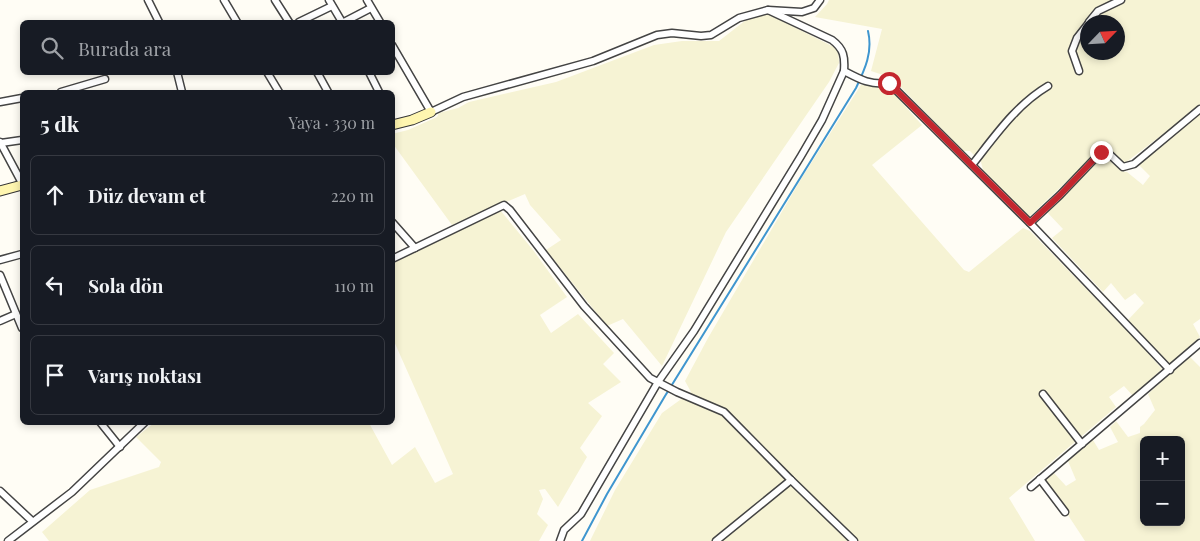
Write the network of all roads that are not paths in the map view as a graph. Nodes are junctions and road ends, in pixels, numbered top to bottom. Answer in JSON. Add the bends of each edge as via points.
{"nodes":[{"id":1,"x":148,"y":0,"type":"edge"},
{"id":2,"x":224,"y":0,"type":"edge"},
{"id":3,"x":275,"y":0,"type":"edge"},
{"id":4,"x":367,"y":0,"type":"edge"},
{"id":5,"x":820,"y":0,"type":"edge"},
{"id":6,"x":1121,"y":0,"type":"edge"},
{"id":7,"x":330,"y":3,"type":"edge"},
{"id":8,"x":371,"y":8,"type":"junction"},
{"id":9,"x":768,"y":10,"type":"junction"},
{"id":10,"x":1095,"y":15,"type":"edge"},
{"id":11,"x":158,"y":20,"type":"edge"},
{"id":12,"x":236,"y":20,"type":"edge"},
{"id":13,"x":288,"y":20,"type":"edge"},
{"id":14,"x":303,"y":20,"type":"edge"},
{"id":15,"x":342,"y":20,"type":"edge"},
{"id":16,"x":347,"y":20,"type":"edge"},
{"id":17,"x":379,"y":20,"type":"edge"},
{"id":18,"x":1080,"y":34,"type":"edge"},
{"id":19,"x":395,"y":50,"type":"edge"},
{"id":20,"x":844,"y":71,"type":"junction"},
{"id":21,"x":1079,"y":71,"type":"dead end"},
{"id":22,"x":178,"y":75,"type":"edge"},
{"id":23,"x":269,"y":75,"type":"edge"},
{"id":24,"x":319,"y":75,"type":"edge"},
{"id":25,"x":370,"y":75,"type":"edge"},
{"id":26,"x":104,"y":79,"type":"dead end"},
{"id":27,"x":1048,"y":86,"type":"dead end"},
{"id":28,"x":68,"y":90,"type":"edge"},
{"id":29,"x":182,"y":90,"type":"edge"},
{"id":30,"x":278,"y":90,"type":"edge"},
{"id":31,"x":327,"y":90,"type":"edge"},
{"id":32,"x":378,"y":90,"type":"edge"},
{"id":33,"x":20,"y":98,"type":"edge"},
{"id":34,"x":0,"y":102,"type":"edge"},
{"id":35,"x":1200,"y":109,"type":"edge"},
{"id":36,"x":431,"y":112,"type":"junction"},
{"id":37,"x":395,"y":122,"type":"edge"},
{"id":38,"x":20,"y":140,"type":"edge"},
{"id":39,"x":0,"y":143,"type":"edge"},
{"id":40,"x":972,"y":166,"type":"junction"},
{"id":41,"x":20,"y":180,"type":"edge"},
{"id":42,"x":20,"y":185,"type":"edge"},
{"id":43,"x":0,"y":191,"type":"edge"},
{"id":44,"x":1030,"y":223,"type":"junction"},
{"id":45,"x":395,"y":225,"type":"edge"},
{"id":46,"x":415,"y":248,"type":"junction"},
{"id":47,"x":20,"y":255,"type":"edge"},
{"id":48,"x":395,"y":258,"type":"edge"},
{"id":49,"x":0,"y":260,"type":"edge"},
{"id":50,"x":0,"y":275,"type":"edge"},
{"id":51,"x":16,"y":314,"type":"junction"},
{"id":52,"x":0,"y":321,"type":"edge"},
{"id":53,"x":20,"y":323,"type":"edge"},
{"id":54,"x":1200,"y":343,"type":"edge"},
{"id":55,"x":1170,"y":370,"type":"junction"},
{"id":56,"x":660,"y":383,"type":"junction"},
{"id":57,"x":1043,"y":394,"type":"dead end"},
{"id":58,"x":102,"y":425,"type":"edge"},
{"id":59,"x":141,"y":425,"type":"edge"},
{"id":60,"x":1082,"y":444,"type":"junction"},
{"id":61,"x":120,"y":447,"type":"junction"},
{"id":62,"x":1040,"y":479,"type":"junction"},
{"id":63,"x":791,"y":480,"type":"junction"},
{"id":64,"x":1031,"y":487,"type":"dead end"},
{"id":65,"x":0,"y":491,"type":"edge"},
{"id":66,"x":1064,"y":512,"type":"dead end"},
{"id":67,"x":32,"y":521,"type":"junction"},
{"id":68,"x":8,"y":541,"type":"edge"},
{"id":69,"x":560,"y":541,"type":"edge"},
{"id":70,"x":716,"y":541,"type":"edge"},
{"id":71,"x":854,"y":541,"type":"edge"}],
"edges":[{"from":1,"to":11,"type":"street"},
{"from":2,"to":12,"type":"street"},
{"from":3,"to":13,"type":"street"},
{"from":4,"to":8,"type":"street"},
{"from":5,"to":9,"type":"street","via":[[814,8],[802,12]]},
{"from":6,"to":10,"type":"street"},
{"from":7,"to":14,"type":"street"},
{"from":7,"to":15,"type":"street"},
{"from":8,"to":16,"type":"street"},
{"from":8,"to":17,"type":"street"},
{"from":9,"to":20,"type":"street","via":[[839,45],[845,56]]},
{"from":9,"to":36,"type":"street","via":[[739,18],[711,35],[657,35],[593,60],[463,97]]},
{"from":18,"to":21,"type":"street","via":[[1072,51]]},
{"from":19,"to":36,"type":"street"},
{"from":20,"to":40,"type":"street","via":[[868,83],[889,83]]},
{"from":20,"to":56,"type":"street","via":[[801,156]]},
{"from":22,"to":29,"type":"street"},
{"from":23,"to":30,"type":"street"},
{"from":24,"to":31,"type":"street"},
{"from":25,"to":32,"type":"street"},
{"from":26,"to":28,"type":"street"},
{"from":27,"to":40,"type":"street","via":[[1022,105]]},
{"from":33,"to":34,"type":"street"},
{"from":35,"to":44,"type":"street","via":[[1134,164],[1123,167],[1104,150],[1101,152]]},
{"from":36,"to":37,"type":"street","via":[[412,120]]},
{"from":38,"to":39,"type":"street"},
{"from":39,"to":41,"type":"street"},
{"from":40,"to":44,"type":"street"},
{"from":42,"to":43,"type":"street"},
{"from":44,"to":55,"type":"street"},
{"from":45,"to":46,"type":"street"},
{"from":46,"to":48,"type":"street"},
{"from":46,"to":56,"type":"street","via":[[504,204],[584,306],[650,378]]},
{"from":47,"to":49,"type":"street"},
{"from":50,"to":51,"type":"street"},
{"from":51,"to":52,"type":"street"},
{"from":51,"to":53,"type":"street"},
{"from":54,"to":55,"type":"street"},
{"from":55,"to":60,"type":"street"},
{"from":56,"to":63,"type":"street","via":[[724,412]]},
{"from":56,"to":69,"type":"street","via":[[581,514],[564,530]]},
{"from":57,"to":60,"type":"street"},
{"from":58,"to":61,"type":"street"},
{"from":59,"to":61,"type":"street"},
{"from":60,"to":62,"type":"street"},
{"from":61,"to":67,"type":"street","via":[[72,492]]},
{"from":62,"to":64,"type":"street"},
{"from":62,"to":66,"type":"street"},
{"from":63,"to":70,"type":"street"},
{"from":63,"to":71,"type":"street"},
{"from":65,"to":67,"type":"street"},
{"from":67,"to":68,"type":"street"}]}
